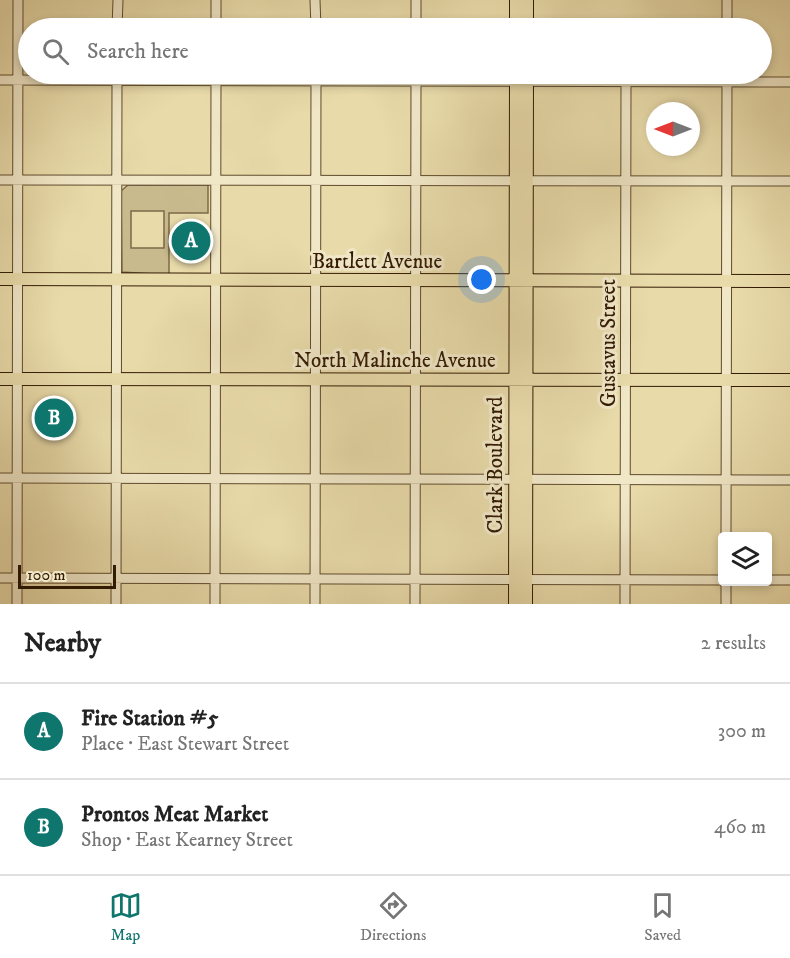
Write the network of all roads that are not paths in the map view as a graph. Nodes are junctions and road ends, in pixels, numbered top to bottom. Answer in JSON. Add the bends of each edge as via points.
{"nodes":[{"id":1,"x":18,"y":0,"type":"edge"},
{"id":2,"x":118,"y":0,"type":"edge"},
{"id":3,"x":216,"y":0,"type":"edge"},
{"id":4,"x":315,"y":0,"type":"edge"},
{"id":5,"x":416,"y":0,"type":"edge"},
{"id":6,"x":516,"y":0,"type":"edge"},
{"id":7,"x":527,"y":0,"type":"edge"},
{"id":8,"x":727,"y":0,"type":"edge"},
{"id":9,"x":117,"y":18,"type":"edge"},
{"id":10,"x":216,"y":18,"type":"edge"},
{"id":11,"x":315,"y":18,"type":"edge"},
{"id":12,"x":416,"y":18,"type":"edge"},
{"id":13,"x":516,"y":18,"type":"edge"},
{"id":14,"x":527,"y":18,"type":"edge"},
{"id":15,"x":727,"y":18,"type":"edge"},
{"id":16,"x":0,"y":80,"type":"edge"},
{"id":17,"x":18,"y":80,"type":"junction"},
{"id":18,"x":772,"y":81,"type":"edge"},
{"id":19,"x":790,"y":82,"type":"edge"},
{"id":20,"x":117,"y":84,"type":"edge"},
{"id":21,"x":216,"y":84,"type":"edge"},
{"id":22,"x":316,"y":84,"type":"edge"},
{"id":23,"x":416,"y":84,"type":"edge"},
{"id":24,"x":521,"y":84,"type":"edge"},
{"id":25,"x":626,"y":84,"type":"edge"},
{"id":26,"x":727,"y":84,"type":"edge"},
{"id":27,"x":0,"y":180,"type":"edge"},
{"id":28,"x":18,"y":180,"type":"junction"},
{"id":29,"x":117,"y":180,"type":"junction"},
{"id":30,"x":216,"y":180,"type":"junction"},
{"id":31,"x":316,"y":180,"type":"junction"},
{"id":32,"x":416,"y":180,"type":"junction"},
{"id":33,"x":521,"y":180,"type":"junction"},
{"id":34,"x":626,"y":181,"type":"junction"},
{"id":35,"x":727,"y":181,"type":"junction"},
{"id":36,"x":790,"y":181,"type":"edge"},
{"id":37,"x":0,"y":279,"type":"edge"},
{"id":38,"x":18,"y":279,"type":"junction"},
{"id":39,"x":117,"y":280,"type":"junction"},
{"id":40,"x":216,"y":280,"type":"junction"},
{"id":41,"x":316,"y":280,"type":"junction"},
{"id":42,"x":415,"y":280,"type":"junction"},
{"id":43,"x":521,"y":280,"type":"junction"},
{"id":44,"x":626,"y":280,"type":"junction"},
{"id":45,"x":727,"y":281,"type":"junction"},
{"id":46,"x":790,"y":281,"type":"edge"},
{"id":47,"x":0,"y":379,"type":"edge"},
{"id":48,"x":18,"y":379,"type":"junction"},
{"id":49,"x":117,"y":379,"type":"junction"},
{"id":50,"x":216,"y":380,"type":"junction"},
{"id":51,"x":316,"y":380,"type":"junction"},
{"id":52,"x":415,"y":380,"type":"junction"},
{"id":53,"x":521,"y":380,"type":"junction"},
{"id":54,"x":626,"y":380,"type":"junction"},
{"id":55,"x":727,"y":380,"type":"junction"},
{"id":56,"x":790,"y":380,"type":"edge"},
{"id":57,"x":0,"y":478,"type":"edge"},
{"id":58,"x":17,"y":478,"type":"junction"},
{"id":59,"x":117,"y":478,"type":"junction"},
{"id":60,"x":216,"y":479,"type":"junction"},
{"id":61,"x":315,"y":479,"type":"junction"},
{"id":62,"x":415,"y":479,"type":"junction"},
{"id":63,"x":521,"y":479,"type":"junction"},
{"id":64,"x":626,"y":479,"type":"junction"},
{"id":65,"x":726,"y":480,"type":"junction"},
{"id":66,"x":790,"y":480,"type":"edge"},
{"id":67,"x":726,"y":532,"type":"edge"},
{"id":68,"x":0,"y":578,"type":"edge"},
{"id":69,"x":17,"y":578,"type":"junction"},
{"id":70,"x":116,"y":578,"type":"junction"},
{"id":71,"x":215,"y":579,"type":"junction"},
{"id":72,"x":315,"y":579,"type":"junction"},
{"id":73,"x":415,"y":579,"type":"junction"},
{"id":74,"x":520,"y":580,"type":"junction"},
{"id":75,"x":626,"y":580,"type":"junction"},
{"id":76,"x":772,"y":580,"type":"edge"},
{"id":77,"x":790,"y":580,"type":"edge"},
{"id":78,"x":718,"y":581,"type":"edge"},
{"id":79,"x":724,"y":586,"type":"edge"},
{"id":80,"x":17,"y":604,"type":"edge"},
{"id":81,"x":116,"y":604,"type":"edge"},
{"id":82,"x":215,"y":604,"type":"edge"},
{"id":83,"x":315,"y":604,"type":"edge"},
{"id":84,"x":415,"y":604,"type":"edge"},
{"id":85,"x":515,"y":604,"type":"edge"},
{"id":86,"x":526,"y":604,"type":"edge"},
{"id":87,"x":625,"y":604,"type":"edge"},
{"id":88,"x":726,"y":604,"type":"edge"}],
"edges":[{"from":1,"to":17,"type":"street"},
{"from":2,"to":9,"type":"street"},
{"from":3,"to":10,"type":"street"},
{"from":4,"to":11,"type":"street"},
{"from":5,"to":12,"type":"street"},
{"from":6,"to":13,"type":"main road"},
{"from":7,"to":14,"type":"main road"},
{"from":8,"to":15,"type":"street"},
{"from":16,"to":17,"type":"street"},
{"from":17,"to":28,"type":"street"},
{"from":18,"to":19,"type":"street"},
{"from":20,"to":29,"type":"street"},
{"from":21,"to":30,"type":"street"},
{"from":22,"to":31,"type":"street"},
{"from":23,"to":32,"type":"street"},
{"from":24,"to":33,"type":"main road","name":"Clark Boulevard"},
{"from":25,"to":34,"type":"street","name":"Gustavus Street"},
{"from":26,"to":35,"type":"street"},
{"from":27,"to":28,"type":"street"},
{"from":28,"to":29,"type":"street"},
{"from":28,"to":38,"type":"street"},
{"from":29,"to":30,"type":"street"},
{"from":29,"to":39,"type":"street"},
{"from":30,"to":31,"type":"street"},
{"from":30,"to":40,"type":"street"},
{"from":31,"to":32,"type":"street"},
{"from":31,"to":41,"type":"street"},
{"from":32,"to":33,"type":"street"},
{"from":32,"to":42,"type":"street"},
{"from":33,"to":34,"type":"street"},
{"from":33,"to":43,"type":"main road","name":"Clark Boulevard"},
{"from":34,"to":35,"type":"street"},
{"from":34,"to":44,"type":"street","name":"Gustavus Street"},
{"from":35,"to":36,"type":"street"},
{"from":35,"to":45,"type":"street"},
{"from":37,"to":38,"type":"main road","name":"Bartlett Avenue"},
{"from":38,"to":39,"type":"main road","name":"Bartlett Avenue"},
{"from":38,"to":48,"type":"street"},
{"from":39,"to":40,"type":"main road","name":"Bartlett Avenue"},
{"from":39,"to":49,"type":"street"},
{"from":40,"to":41,"type":"main road","name":"Bartlett Avenue"},
{"from":40,"to":50,"type":"street"},
{"from":41,"to":42,"type":"main road","name":"Bartlett Avenue"},
{"from":41,"to":51,"type":"street"},
{"from":42,"to":43,"type":"main road","name":"Bartlett Avenue"},
{"from":42,"to":52,"type":"street"},
{"from":43,"to":44,"type":"main road","name":"Bartlett Avenue"},
{"from":43,"to":53,"type":"main road","name":"Clark Boulevard"},
{"from":44,"to":45,"type":"main road","name":"Bartlett Avenue"},
{"from":44,"to":54,"type":"street","name":"Gustavus Street"},
{"from":45,"to":46,"type":"main road","name":"Bartlett Avenue"},
{"from":45,"to":55,"type":"street"},
{"from":47,"to":48,"type":"main road","name":"North Malinche Avenue"},
{"from":48,"to":49,"type":"main road","name":"North Malinche Avenue"},
{"from":48,"to":58,"type":"street"},
{"from":49,"to":50,"type":"main road","name":"North Malinche Avenue"},
{"from":49,"to":59,"type":"street"},
{"from":50,"to":51,"type":"main road","name":"North Malinche Avenue"},
{"from":50,"to":60,"type":"street"},
{"from":51,"to":52,"type":"main road","name":"North Malinche Avenue"},
{"from":51,"to":61,"type":"street"},
{"from":52,"to":53,"type":"main road","name":"North Malinche Avenue"},
{"from":52,"to":62,"type":"street"},
{"from":53,"to":54,"type":"main road","name":"North Malinche Avenue"},
{"from":53,"to":63,"type":"main road","name":"Clark Boulevard"},
{"from":54,"to":55,"type":"main road","name":"North Malinche Avenue"},
{"from":54,"to":64,"type":"street","name":"Gustavus Street"},
{"from":55,"to":56,"type":"main road","name":"North Malinche Avenue"},
{"from":55,"to":65,"type":"street"},
{"from":57,"to":58,"type":"street"},
{"from":58,"to":59,"type":"street"},
{"from":58,"to":69,"type":"street"},
{"from":59,"to":60,"type":"street"},
{"from":59,"to":70,"type":"street"},
{"from":60,"to":61,"type":"street"},
{"from":60,"to":71,"type":"street"},
{"from":61,"to":62,"type":"street"},
{"from":61,"to":72,"type":"street"},
{"from":62,"to":63,"type":"street"},
{"from":62,"to":73,"type":"street"},
{"from":63,"to":64,"type":"street"},
{"from":63,"to":74,"type":"main road","name":"Clark Boulevard"},
{"from":64,"to":65,"type":"street"},
{"from":64,"to":75,"type":"street","name":"Gustavus Street"},
{"from":65,"to":66,"type":"street"},
{"from":65,"to":67,"type":"street"},
{"from":68,"to":69,"type":"street"},
{"from":69,"to":70,"type":"street"},
{"from":69,"to":80,"type":"street"},
{"from":70,"to":71,"type":"street"},
{"from":70,"to":81,"type":"street"},
{"from":71,"to":72,"type":"street"},
{"from":71,"to":82,"type":"street"},
{"from":72,"to":73,"type":"street"},
{"from":72,"to":83,"type":"street"},
{"from":73,"to":74,"type":"street"},
{"from":73,"to":84,"type":"street"},
{"from":74,"to":75,"type":"street"},
{"from":74,"to":85,"type":"main road","name":"Clark Boulevard"},
{"from":74,"to":86,"type":"main road","name":"Clark Boulevard"},
{"from":75,"to":78,"type":"street"},
{"from":75,"to":87,"type":"street","name":"Gustavus Street"},
{"from":76,"to":77,"type":"street"},
{"from":79,"to":88,"type":"street"}]}
